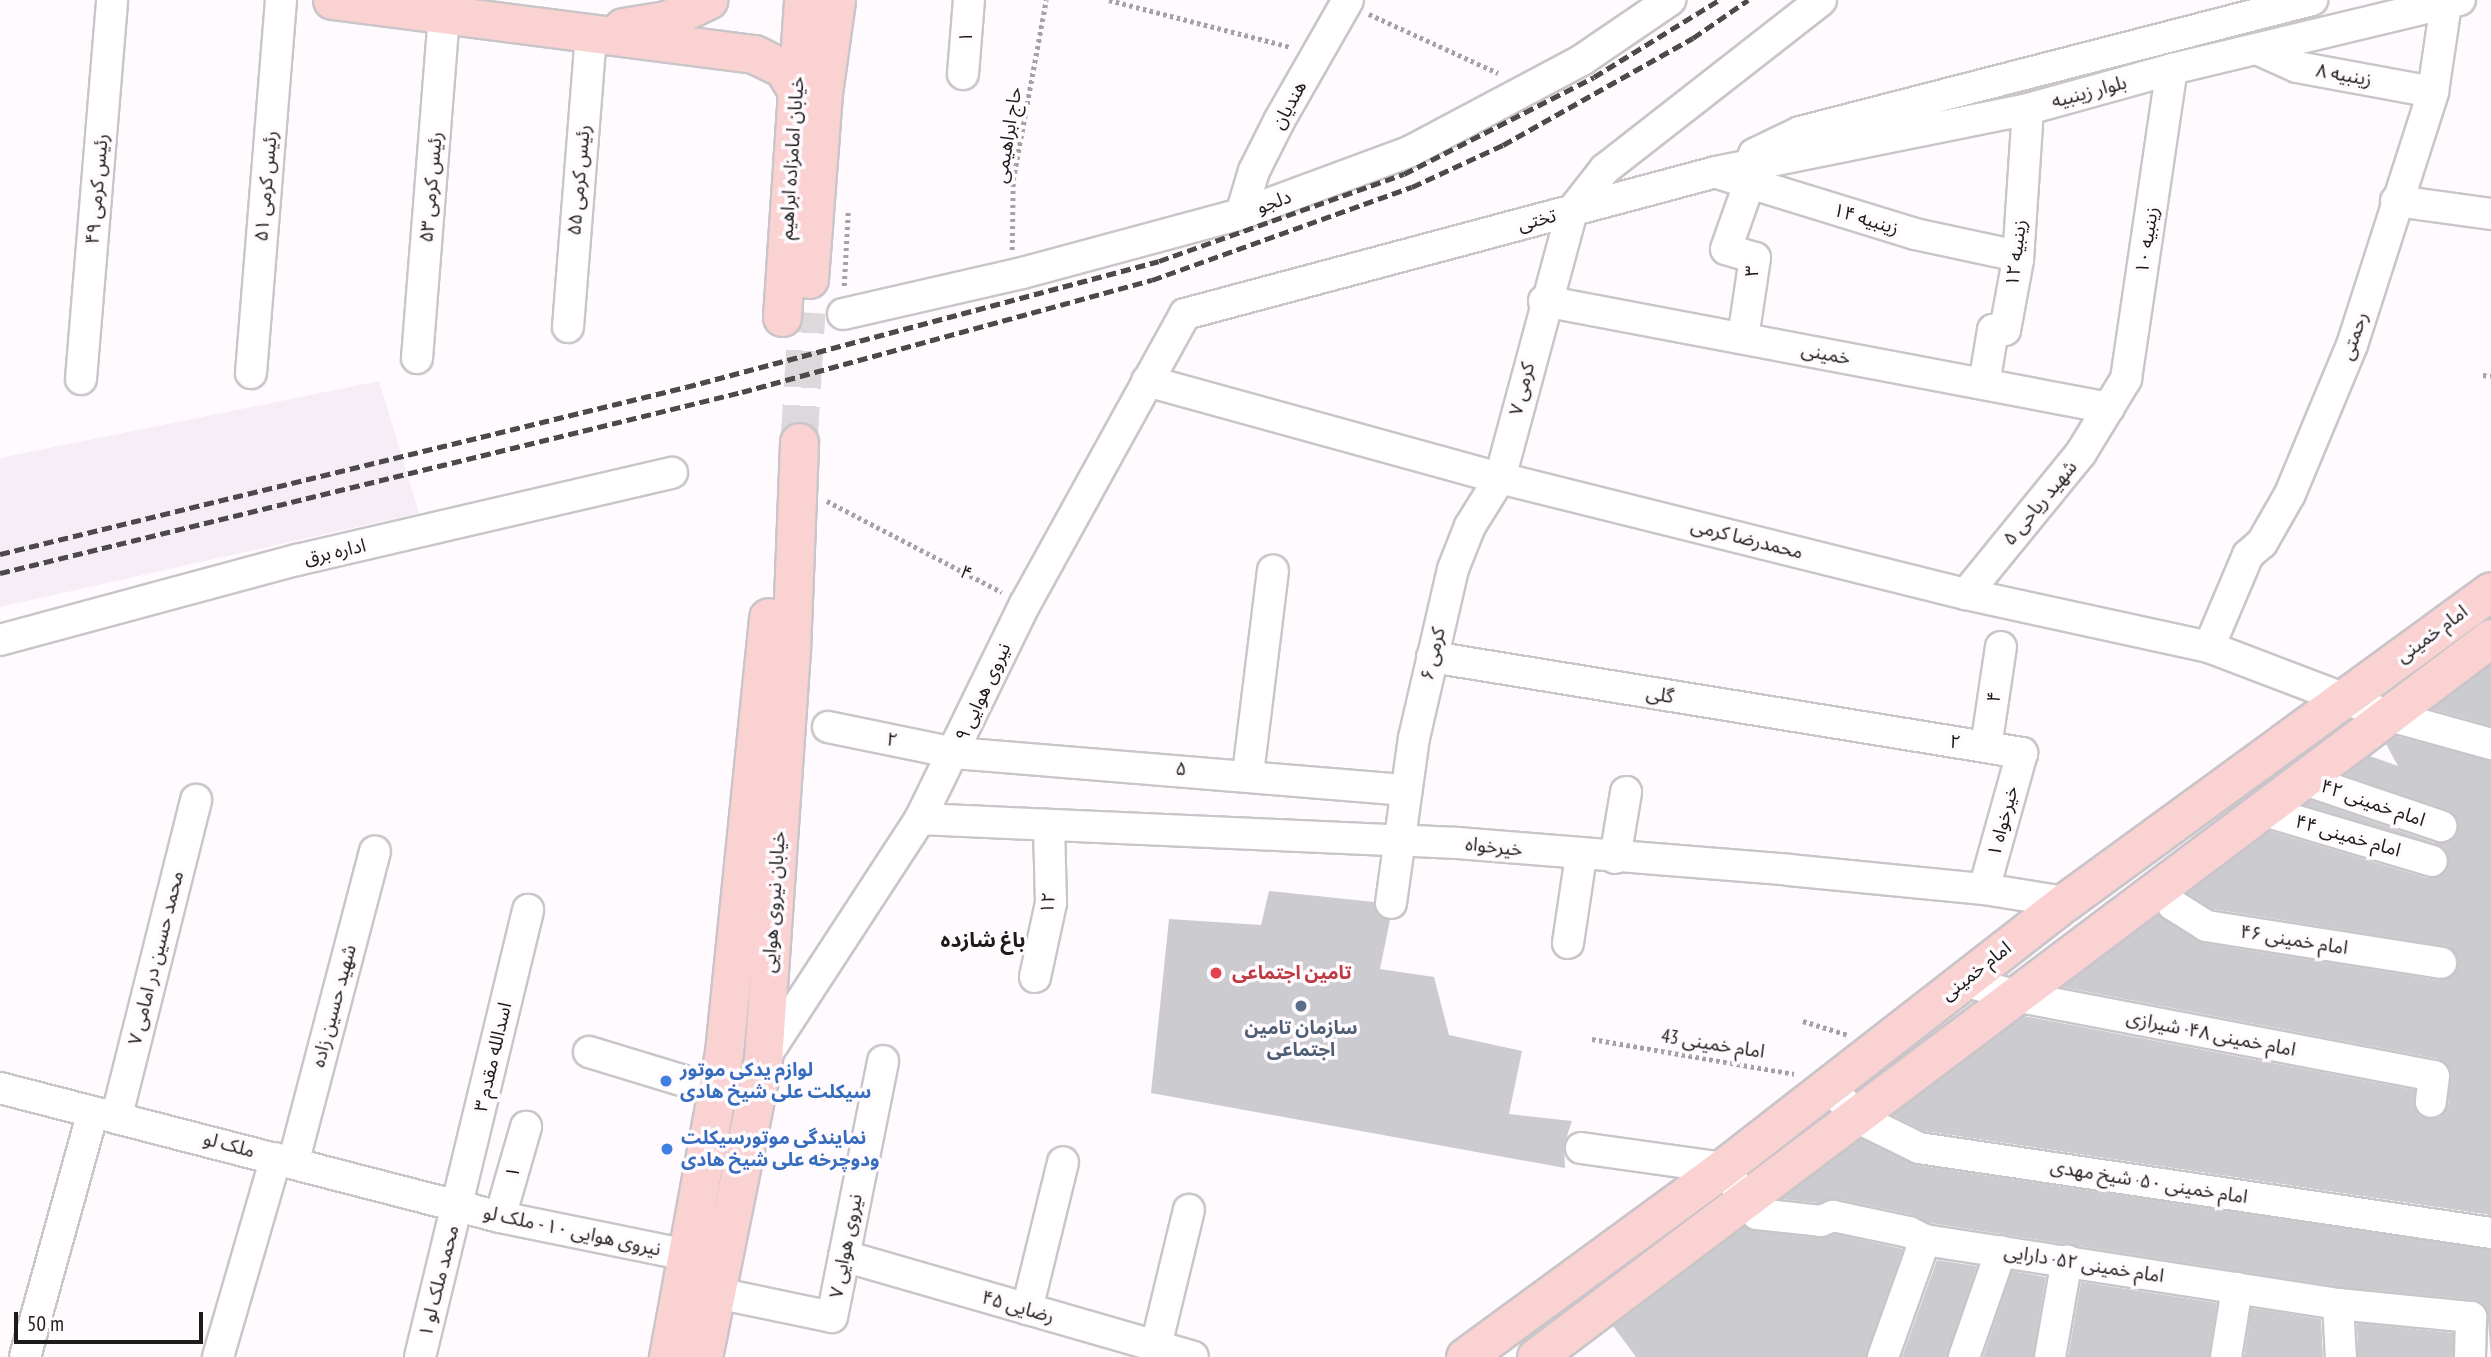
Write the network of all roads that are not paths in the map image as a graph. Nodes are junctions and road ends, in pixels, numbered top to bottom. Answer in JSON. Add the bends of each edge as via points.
{"nodes":[{"id":1,"x":113,"y":0,"type":"edge"},
{"id":2,"x":281,"y":0,"type":"edge"},
{"id":3,"x":332,"y":0,"type":"edge"},
{"id":4,"x":708,"y":0,"type":"edge"},
{"id":5,"x":803,"y":0,"type":"edge"},
{"id":6,"x":836,"y":0,"type":"edge"},
{"id":7,"x":969,"y":0,"type":"edge"},
{"id":8,"x":1670,"y":0,"type":"edge"},
{"id":9,"x":1821,"y":0,"type":"edge"},
{"id":10,"x":1347,"y":2,"type":"edge"},
{"id":11,"x":2295,"y":2,"type":"edge"},
{"id":12,"x":2453,"y":2,"type":"edge"},
{"id":13,"x":408,"y":5,"type":"edge"},
{"id":14,"x":2381,"y":9,"type":"edge"},
{"id":15,"x":650,"y":11,"type":"edge"},
{"id":16,"x":521,"y":13,"type":"edge"},
{"id":17,"x":444,"y":15,"type":"junction"},
{"id":18,"x":591,"y":33,"type":"junction"},
{"id":19,"x":2257,"y":48,"type":"junction"},
{"id":20,"x":2172,"y":69,"type":"junction"},
{"id":21,"x":963,"y":74,"type":"dead end"},
{"id":22,"x":796,"y":90,"type":"junction"},
{"id":23,"x":2433,"y":92,"type":"junction"},
{"id":24,"x":2028,"y":109,"type":"junction"},
{"id":25,"x":1716,"y":173,"type":"junction"},
{"id":26,"x":1749,"y":184,"type":"junction"},
{"id":27,"x":2396,"y":201,"type":"junction"},
{"id":28,"x":1572,"y":211,"type":"junction"},
{"id":29,"x":1241,"y":214,"type":"junction"},
{"id":30,"x":2491,"y":214,"type":"edge"},
{"id":31,"x":2018,"y":256,"type":"junction"},
{"id":32,"x":1544,"y":301,"type":"junction"},
{"id":33,"x":842,"y":314,"type":"dead end"},
{"id":34,"x":1185,"y":314,"type":"joint"},
{"id":35,"x":568,"y":327,"type":"dead end"},
{"id":36,"x":1743,"y":338,"type":"junction"},
{"id":37,"x":417,"y":358,"type":"dead end"},
{"id":38,"x":251,"y":373,"type":"dead end"},
{"id":39,"x":81,"y":379,"type":"dead end"},
{"id":40,"x":1147,"y":382,"type":"junction"},
{"id":41,"x":1984,"y":384,"type":"junction"},
{"id":42,"x":2109,"y":408,"type":"junction"},
{"id":43,"x":672,"y":473,"type":"dead end"},
{"id":44,"x":1500,"y":478,"type":"junction"},
{"id":45,"x":1273,"y":571,"type":"dead end"},
{"id":46,"x":2491,"y":591,"type":"edge"},
{"id":47,"x":1966,"y":594,"type":"junction"},
{"id":48,"x":2491,"y":638,"type":"edge"},
{"id":49,"x":0,"y":640,"type":"edge"},
{"id":50,"x":2001,"y":647,"type":"dead end"},
{"id":51,"x":2209,"y":647,"type":"junction"},
{"id":52,"x":1432,"y":657,"type":"junction"},
{"id":53,"x":2345,"y":699,"type":"junction"},
{"id":54,"x":2390,"y":716,"type":"junction"},
{"id":55,"x":828,"y":727,"type":"dead end"},
{"id":56,"x":1888,"y":731,"type":"joint"},
{"id":57,"x":2491,"y":744,"type":"edge"},
{"id":58,"x":1986,"y":747,"type":"junction"},
{"id":59,"x":955,"y":753,"type":"junction"},
{"id":60,"x":2022,"y":753,"type":"joint"},
{"id":61,"x":1248,"y":774,"type":"junction"},
{"id":62,"x":2305,"y":780,"type":"junction"},
{"id":63,"x":1406,"y":790,"type":"junction"},
{"id":64,"x":1626,"y":792,"type":"dead end"},
{"id":65,"x":196,"y":800,"type":"dead end"},
{"id":66,"x":2264,"y":811,"type":"junction"},
{"id":67,"x":920,"y":819,"type":"junction"},
{"id":68,"x":2441,"y":826,"type":"dead end"},
{"id":69,"x":1049,"y":827,"type":"junction"},
{"id":70,"x":1399,"y":842,"type":"junction"},
{"id":71,"x":374,"y":851,"type":"dead end"},
{"id":72,"x":1581,"y":856,"type":"junction"},
{"id":73,"x":1615,"y":858,"type":"junction"},
{"id":74,"x":2432,"y":861,"type":"dead end"},
{"id":75,"x":1984,"y":889,"type":"junction"},
{"id":76,"x":2160,"y":890,"type":"junction"},
{"id":77,"x":2065,"y":902,"type":"junction"},
{"id":78,"x":1391,"y":903,"type":"dead end"},
{"id":79,"x":528,"y":910,"type":"dead end"},
{"id":80,"x":1568,"y":943,"type":"dead end"},
{"id":81,"x":2441,"y":963,"type":"dead end"},
{"id":82,"x":1035,"y":977,"type":"dead end"},
{"id":83,"x":1964,"y":981,"type":"junction"},
{"id":84,"x":2020,"y":997,"type":"junction"},
{"id":85,"x":589,"y":1052,"type":"dead end"},
{"id":86,"x":764,"y":1060,"type":"junction"},
{"id":87,"x":883,"y":1061,"type":"dead end"},
{"id":88,"x":1828,"y":1085,"type":"junction"},
{"id":89,"x":0,"y":1088,"type":"edge"},
{"id":90,"x":717,"y":1091,"type":"junction"},
{"id":91,"x":2431,"y":1102,"type":"dead end"},
{"id":92,"x":105,"y":1114,"type":"junction"},
{"id":93,"x":1858,"y":1118,"type":"junction"},
{"id":94,"x":526,"y":1127,"type":"dead end"},
{"id":95,"x":1581,"y":1148,"type":"dead end"},
{"id":96,"x":285,"y":1159,"type":"junction"},
{"id":97,"x":1063,"y":1162,"type":"dead end"},
{"id":98,"x":1723,"y":1168,"type":"junction"},
{"id":99,"x":1746,"y":1199,"type":"junction"},
{"id":100,"x":458,"y":1205,"type":"junction"},
{"id":101,"x":1189,"y":1210,"type":"dead end"},
{"id":102,"x":500,"y":1217,"type":"junction"},
{"id":103,"x":2491,"y":1233,"type":"edge"},
{"id":104,"x":1925,"y":1240,"type":"junction"},
{"id":105,"x":2001,"y":1251,"type":"junction"},
{"id":106,"x":687,"y":1255,"type":"junction"},
{"id":107,"x":844,"y":1256,"type":"junction"},
{"id":108,"x":2067,"y":1260,"type":"junction"},
{"id":109,"x":2237,"y":1288,"type":"junction"},
{"id":110,"x":717,"y":1293,"type":"junction"},
{"id":111,"x":2338,"y":1304,"type":"junction"},
{"id":112,"x":1027,"y":1309,"type":"junction"},
{"id":113,"x":1156,"y":1346,"type":"junction"},
{"id":114,"x":25,"y":1357,"type":"edge"},
{"id":115,"x":218,"y":1357,"type":"edge"},
{"id":116,"x":420,"y":1357,"type":"edge"},
{"id":117,"x":668,"y":1357,"type":"edge"},
{"id":118,"x":703,"y":1357,"type":"edge"},
{"id":119,"x":1193,"y":1357,"type":"edge"},
{"id":120,"x":1465,"y":1357,"type":"edge"},
{"id":121,"x":1536,"y":1357,"type":"edge"},
{"id":122,"x":1882,"y":1357,"type":"edge"},
{"id":123,"x":1964,"y":1357,"type":"edge"},
{"id":124,"x":2050,"y":1357,"type":"edge"},
{"id":125,"x":2226,"y":1357,"type":"edge"},
{"id":126,"x":2341,"y":1357,"type":"edge"},
{"id":127,"x":2470,"y":1357,"type":"edge"}],
"edges":[{"from":1,"to":39,"type":"street","name":"رئیس کرمی ۴۹"},
{"from":2,"to":38,"type":"street","name":"رئیس کرمی ۵۱"},
{"from":3,"to":13,"type":"main road"},
{"from":4,"to":15,"type":"main road","via":[[666,20]]},
{"from":5,"to":22,"type":"main road","name":"خیابان امامزاده ابراهیم"},
{"from":6,"to":22,"type":"main road","name":"خیابان امامزاده ابراهیم","via":[[794,314]]},
{"from":7,"to":21,"type":"street","name":"۱"},
{"from":8,"to":29,"type":"street","name":"دلجو","via":[[1582,60],[1411,151]]},
{"from":9,"to":28,"type":"street","name":"تختی","via":[[1605,169]]},
{"from":10,"to":29,"type":"street","name":"هندیان","via":[[1254,171]]},
{"from":11,"to":25,"type":"street","name":"بلوار زینبیه","via":[[1800,132]]},
{"from":12,"to":14,"type":"street","name":"بلوار زینبیه"},
{"from":12,"to":23,"type":"street","name":"رحمتی"},
{"from":13,"to":17,"type":"main road"},
{"from":14,"to":19,"type":"street","name":"بلوار زینبیه"},
{"from":15,"to":18,"type":"main road"},
{"from":16,"to":17,"type":"main road"},
{"from":16,"to":18,"type":"main road"},
{"from":17,"to":37,"type":"street","name":"رئیس کرمی ۵۳"},
{"from":18,"to":22,"type":"main road","via":[[754,54],[783,68]]},
{"from":18,"to":35,"type":"street","name":"رئیس کرمی ۵۵"},
{"from":19,"to":20,"type":"street","name":"بلوار زینبیه"},
{"from":19,"to":23,"type":"street","name":"زینبیه ۸","via":[[2297,67]]},
{"from":20,"to":24,"type":"street","name":"بلوار زینبیه"},
{"from":20,"to":42,"type":"street","name":"زینبیه ۱۰","via":[[2126,379]]},
{"from":23,"to":27,"type":"street","name":"رحمتی"},
{"from":24,"to":25,"type":"street","name":"بلوار زینبیه"},
{"from":24,"to":31,"type":"street","name":"زینبیه ۱۲"},
{"from":25,"to":26,"type":"street","name":"زینبیه ۱۴"},
{"from":25,"to":28,"type":"street","name":"بلوار زینبیه"},
{"from":26,"to":31,"type":"street","name":"زینبیه ۱۴","via":[[1915,234]]},
{"from":26,"to":36,"type":"street","name":"۳","via":[[1726,249],[1755,258]]},
{"from":27,"to":30,"type":"street"},
{"from":27,"to":51,"type":"street","name":"رحمتی","via":[[2352,345],[2323,420],[2262,543],[2248,555]]},
{"from":28,"to":32,"type":"street","name":"کرمی ۷"},
{"from":28,"to":34,"type":"street","name":"تختی"},
{"from":29,"to":33,"type":"street","name":"دلجو"},
{"from":31,"to":41,"type":"street","name":"زینبیه ۱۲","via":[[2005,330],[1993,330]]},
{"from":32,"to":36,"type":"street","name":"خمینی"},
{"from":32,"to":44,"type":"street","name":"کرمی ۷"},
{"from":34,"to":40,"type":"street","name":"نیروی هوایی ۹"},
{"from":36,"to":41,"type":"street","name":"خمینی"},
{"from":40,"to":44,"type":"street","name":"محمدرضا کرمی"},
{"from":40,"to":59,"type":"street","name":"نیروی هوایی ۹","via":[[1025,604]]},
{"from":41,"to":42,"type":"street","name":"خمینی"},
{"from":42,"to":47,"type":"street","name":"۵ شهید ریاحی","via":[[2081,453]]},
{"from":43,"to":49,"type":"street","name":"اداره برق","via":[[298,560]]},
{"from":44,"to":47,"type":"street","name":"محمدرضا کرمی"},
{"from":44,"to":52,"type":"street","name":"کرمی ۶","via":[[1470,526],[1453,569]]},
{"from":45,"to":61,"type":"street"},
{"from":46,"to":53,"type":"main road","name":"امام خمینی"},
{"from":47,"to":51,"type":"street","name":"محمدرضا کرمی"},
{"from":48,"to":54,"type":"main road","name":"امام خمینی"},
{"from":50,"to":58,"type":"street","name":"۴"},
{"from":51,"to":53,"type":"street","name":"محمدرضا کرمی"},
{"from":52,"to":56,"type":"street","name":"گلی"},
{"from":52,"to":63,"type":"street","name":"کرمی ۶"},
{"from":53,"to":54,"type":"street","name":"محمدرضا کرمی"},
{"from":53,"to":77,"type":"main road","name":"امام خمینی"},
{"from":54,"to":57,"type":"street","name":"محمدرضا کرمی"},
{"from":54,"to":62,"type":"main road","name":"امام خمینی"},
{"from":55,"to":59,"type":"street","name":"۲"},
{"from":56,"to":58,"type":"street","name":"۲"},
{"from":58,"to":60,"type":"street","name":"۲"},
{"from":59,"to":61,"type":"street","name":"۵"},
{"from":59,"to":67,"type":"street","name":"نیروی هوایی ۹"},
{"from":60,"to":75,"type":"street","name":"خیرخواه ۱"},
{"from":61,"to":63,"type":"street","name":"۵"},
{"from":62,"to":66,"type":"main road","name":"امام خمینی"},
{"from":62,"to":68,"type":"street","name":"امام خمینی ۴۲"},
{"from":63,"to":70,"type":"street","name":"کرمی ۶"},
{"from":64,"to":73,"type":"street"},
{"from":65,"to":92,"type":"street","name":"۷ محمد حسین در امامی"},
{"from":66,"to":74,"type":"street","name":"امام خمینی ۴۴"},
{"from":66,"to":76,"type":"main road","name":"امام خمینی"},
{"from":67,"to":69,"type":"street","name":"خیرخواه"},
{"from":67,"to":86,"type":"street","name":"نیروی هوایی ۹"},
{"from":69,"to":70,"type":"street","name":"خیرخواه","via":[[1131,825]]},
{"from":69,"to":82,"type":"street","name":"۱۲","via":[[1051,903]]},
{"from":70,"to":72,"type":"street","name":"خیرخواه"},
{"from":70,"to":78,"type":"street","name":"کرمی ۶"},
{"from":71,"to":96,"type":"street","name":"شهید حسین زاده"},
{"from":72,"to":73,"type":"street","name":"خیرخواه"},
{"from":72,"to":80,"type":"street"},
{"from":73,"to":75,"type":"street","name":"خیرخواه"},
{"from":75,"to":77,"type":"street","name":"خیرخواه"},
{"from":76,"to":81,"type":"street","name":"امام خمینی ۴۶","via":[[2173,905],[2206,926]]},
{"from":76,"to":84,"type":"main road","name":"امام خمینی"},
{"from":77,"to":83,"type":"main road","name":"امام خمینی"},
{"from":79,"to":100,"type":"street","name":"۳ اسدالله مقدم"},
{"from":83,"to":84,"type":"street","name":"امام خمینی ۴۸- شیرازی"},
{"from":83,"to":88,"type":"main road","name":"امام خمینی"},
{"from":84,"to":91,"type":"street","name":"امام خمینی ۴۸- شیرازی","via":[[2434,1076]]},
{"from":84,"to":93,"type":"main road","name":"امام خمینی"},
{"from":85,"to":90,"type":"street"},
{"from":86,"to":90,"type":"main road","name":"خیابان نیروی هوایی","via":[[798,486],[789,443]]},
{"from":86,"to":110,"type":"main road","name":"خیابان نیروی هوایی"},
{"from":87,"to":107,"type":"street","name":"نیروی هوایی ۷"},
{"from":88,"to":93,"type":"street","name":"امام خمینی ۵۰- شیخ مهدی"},
{"from":88,"to":98,"type":"main road","name":"امام خمینی"},
{"from":89,"to":92,"type":"street","name":"ملک لو"},
{"from":90,"to":106,"type":"main road","name":"خیابان نیروی هوایی"},
{"from":92,"to":96,"type":"street","name":"ملک لو"},
{"from":92,"to":114,"type":"street","name":"۷ محمد حسین در امامی"},
{"from":93,"to":99,"type":"main road","name":"امام خمینی"},
{"from":93,"to":103,"type":"street","name":"امام خمینی ۵۰- شیخ مهدی","via":[[1919,1148]]},
{"from":94,"to":102,"type":"street","name":"۱"},
{"from":95,"to":98,"type":"street"},
{"from":96,"to":100,"type":"street","name":"ملک لو"},
{"from":96,"to":115,"type":"street","name":"شهید حسین زاده"},
{"from":97,"to":112,"type":"street"},
{"from":98,"to":99,"type":"street","name":"امام خمینی ۵۲- دارایی"},
{"from":98,"to":120,"type":"main road","name":"امام خمینی"},
{"from":99,"to":104,"type":"street","name":"امام خمینی ۵۲- دارایی","via":[[1757,1214],[1821,1221],[1833,1216],[1909,1232]]},
{"from":99,"to":121,"type":"main road","name":"امام خمینی"},
{"from":100,"to":102,"type":"street","name":"نیروی هوایی ۱۰ - ملک لو"},
{"from":100,"to":116,"type":"street","name":"۱ محمد ملک لو"},
{"from":101,"to":113,"type":"street"},
{"from":102,"to":106,"type":"street","name":"نیروی هوایی ۱۰ - ملک لو"},
{"from":104,"to":105,"type":"street","name":"امام خمینی ۵۲- دارایی"},
{"from":104,"to":122,"type":"street"},
{"from":105,"to":108,"type":"street","name":"امام خمینی ۵۲- دارایی"},
{"from":105,"to":123,"type":"street"},
{"from":106,"to":117,"type":"main road","name":"خیابان نیروی هوایی"},
{"from":107,"to":110,"type":"street","name":"نیروی هوایی ۷","via":[[832,1317]]},
{"from":107,"to":112,"type":"street","name":"رضایی ۴۵"},
{"from":108,"to":109,"type":"street","name":"امام خمینی ۵۲- دارایی"},
{"from":108,"to":124,"type":"street"},
{"from":109,"to":111,"type":"street","name":"امام خمینی ۵۲- دارایی"},
{"from":109,"to":125,"type":"street"},
{"from":110,"to":118,"type":"main road","name":"خیابان نیروی هوایی"},
{"from":111,"to":126,"type":"street"},
{"from":111,"to":127,"type":"street","name":"امام خمینی ۵۲- دارایی","via":[[2471,1317]]},
{"from":112,"to":113,"type":"street","name":"رضایی ۴۵"},
{"from":113,"to":119,"type":"street","name":"رضایی ۴۵"}]}
